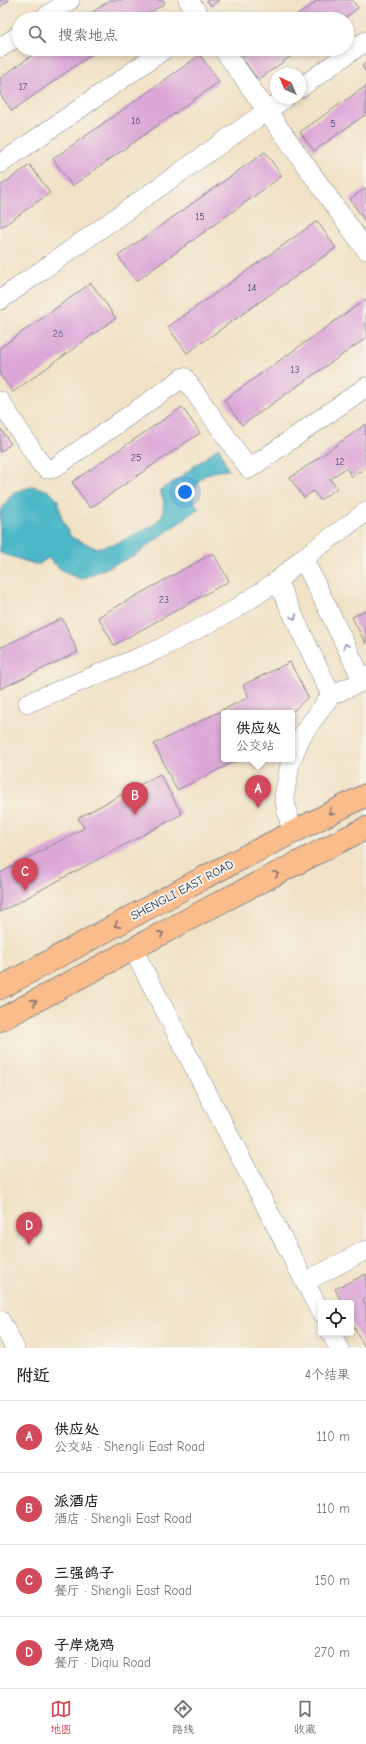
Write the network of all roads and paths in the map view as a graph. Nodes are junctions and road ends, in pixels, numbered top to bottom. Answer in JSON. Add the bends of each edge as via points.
{"nodes":[{"id":1,"x":70,"y":0,"type":"edge"},
{"id":2,"x":188,"y":0,"type":"edge"},
{"id":3,"x":52,"y":12,"type":"edge"},
{"id":4,"x":197,"y":12,"type":"edge"},
{"id":5,"x":12,"y":40,"type":"edge"},
{"id":6,"x":366,"y":41,"type":"edge"},
{"id":7,"x":0,"y":48,"type":"edge"},
{"id":8,"x":354,"y":50,"type":"edge"},
{"id":9,"x":155,"y":56,"type":"edge"},
{"id":10,"x":228,"y":56,"type":"edge"},
{"id":11,"x":345,"y":56,"type":"edge"},
{"id":12,"x":306,"y":84,"type":"edge"},
{"id":13,"x":276,"y":104,"type":"edge"},
{"id":14,"x":266,"y":111,"type":"junction"},
{"id":15,"x":0,"y":164,"type":"edge"},
{"id":16,"x":366,"y":250,"type":"edge"},
{"id":17,"x":0,"y":300,"type":"edge"},
{"id":18,"x":366,"y":387,"type":"edge"},
{"id":19,"x":0,"y":401,"type":"edge"},
{"id":20,"x":366,"y":512,"type":"edge"},
{"id":21,"x":303,"y":558,"type":"junction"},
{"id":22,"x":277,"y":581,"type":"junction"},
{"id":23,"x":364,"y":681,"type":"edge"},
{"id":24,"x":331,"y":695,"type":"junction"},
{"id":25,"x":28,"y":703,"type":"dead end"},
{"id":26,"x":295,"y":751,"type":"edge"},
{"id":27,"x":291,"y":762,"type":"edge"},
{"id":28,"x":366,"y":795,"type":"edge"},
{"id":29,"x":366,"y":828,"type":"edge"},
{"id":30,"x":292,"y":832,"type":"junction"},
{"id":31,"x":133,"y":949,"type":"junction"},
{"id":32,"x":0,"y":988,"type":"edge"},
{"id":33,"x":0,"y":1020,"type":"edge"},
{"id":34,"x":366,"y":1250,"type":"edge"},
{"id":35,"x":305,"y":1282,"type":"junction"},
{"id":36,"x":318,"y":1308,"type":"edge"},
{"id":37,"x":0,"y":1320,"type":"edge"},
{"id":38,"x":333,"y":1336,"type":"edge"},
{"id":39,"x":15,"y":1348,"type":"edge"},
{"id":40,"x":339,"y":1348,"type":"edge"}],
"edges":[{"from":1,"to":3,"type":"street"},
{"from":2,"to":4,"type":"street"},
{"from":5,"to":7,"type":"street"},
{"from":6,"to":8,"type":"street"},
{"from":9,"to":15,"type":"street"},
{"from":10,"to":14,"type":"street"},
{"from":11,"to":12,"type":"street"},
{"from":13,"to":14,"type":"street"},
{"from":14,"to":16,"type":"street"},
{"from":14,"to":17,"type":"street"},
{"from":18,"to":19,"type":"street","via":[[249,469],[184,377],[54,468],[47,469],[41,464]]},
{"from":20,"to":21,"type":"street"},
{"from":21,"to":22,"type":"street"},
{"from":23,"to":21,"type":"street","one_way":true},
{"from":22,"to":24,"type":"street","one_way":true},
{"from":22,"to":25,"type":"street","via":[[234,610],[157,650]]},
{"from":23,"to":24,"type":"street"},
{"from":24,"to":26,"type":"street","via":[[302,735]]},
{"from":27,"to":30,"type":"street","via":[[284,797]]},
{"from":28,"to":30,"type":"main road","name":"SHENGLI EAST ROAD","one_way":true},
{"from":31,"to":29,"type":"main road","one_way":true},
{"from":30,"to":32,"type":"main road","name":"SHENGLI EAST ROAD","one_way":true},
{"from":33,"to":31,"type":"main road","one_way":true},
{"from":31,"to":35,"type":"street"},
{"from":34,"to":35,"type":"street"},
{"from":35,"to":36,"type":"street"},
{"from":37,"to":39,"type":"street"},
{"from":38,"to":40,"type":"street"}]}
